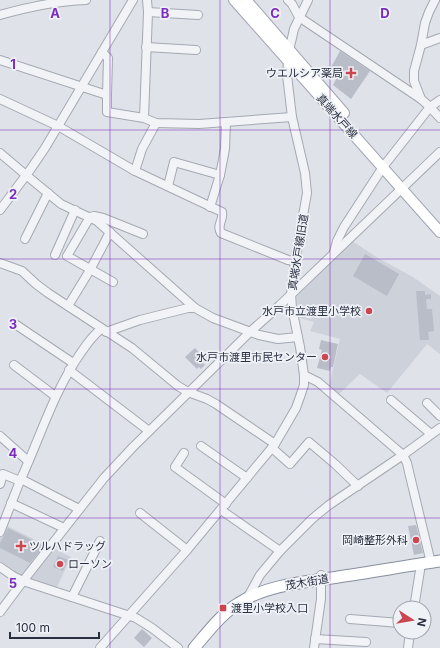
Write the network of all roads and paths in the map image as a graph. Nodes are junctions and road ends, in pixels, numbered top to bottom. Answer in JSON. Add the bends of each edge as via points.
{"nodes":[{"id":1,"x":86,"y":0,"type":"edge"},
{"id":2,"x":133,"y":0,"type":"edge"},
{"id":3,"x":147,"y":0,"type":"edge"},
{"id":4,"x":234,"y":0,"type":"edge"},
{"id":5,"x":246,"y":0,"type":"edge"},
{"id":6,"x":288,"y":0,"type":"edge"},
{"id":7,"x":308,"y":0,"type":"edge"},
{"id":8,"x":435,"y":0,"type":"edge"},
{"id":9,"x":148,"y":12,"type":"junction"},
{"id":10,"x":0,"y":15,"type":"edge"},
{"id":11,"x":198,"y":15,"type":"dead end"},
{"id":12,"x":299,"y":17,"type":"junction"},
{"id":13,"x":440,"y":38,"type":"edge"},
{"id":14,"x":421,"y":45,"type":"junction"},
{"id":15,"x":146,"y":47,"type":"junction"},
{"id":16,"x":196,"y":50,"type":"dead end"},
{"id":17,"x":102,"y":52,"type":"junction"},
{"id":18,"x":288,"y":55,"type":"junction"},
{"id":19,"x":0,"y":60,"type":"edge"},
{"id":20,"x":81,"y":87,"type":"junction"},
{"id":21,"x":107,"y":95,"type":"junction"},
{"id":22,"x":0,"y":99,"type":"edge"},
{"id":23,"x":421,"y":99,"type":"junction"},
{"id":24,"x":440,"y":100,"type":"edge"},
{"id":25,"x":430,"y":107,"type":"junction"},
{"id":26,"x":292,"y":117,"type":"junction"},
{"id":27,"x":144,"y":118,"type":"junction"},
{"id":28,"x":440,"y":118,"type":"edge"},
{"id":29,"x":226,"y":122,"type":"junction"},
{"id":30,"x":156,"y":123,"type":"junction"},
{"id":31,"x":58,"y":126,"type":"junction"},
{"id":32,"x":0,"y":152,"type":"edge"},
{"id":33,"x":440,"y":152,"type":"edge"},
{"id":34,"x":385,"y":164,"type":"junction"},
{"id":35,"x":136,"y":171,"type":"junction"},
{"id":36,"x":26,"y":175,"type":"junction"},
{"id":37,"x":220,"y":175,"type":"junction"},
{"id":38,"x":168,"y":186,"type":"junction"},
{"id":39,"x":404,"y":186,"type":"junction"},
{"id":40,"x":48,"y":193,"type":"junction"},
{"id":41,"x":210,"y":207,"type":"junction"},
{"id":42,"x":0,"y":210,"type":"edge"},
{"id":43,"x":75,"y":210,"type":"junction"},
{"id":44,"x":90,"y":217,"type":"junction"},
{"id":45,"x":440,"y":222,"type":"edge"},
{"id":46,"x":110,"y":232,"type":"junction"},
{"id":47,"x":440,"y":232,"type":"edge"},
{"id":48,"x":143,"y":234,"type":"dead end"},
{"id":49,"x":25,"y":239,"type":"dead end"},
{"id":50,"x":334,"y":253,"type":"junction"},
{"id":51,"x":55,"y":255,"type":"dead end"},
{"id":52,"x":295,"y":261,"type":"junction"},
{"id":53,"x":0,"y":263,"type":"edge"},
{"id":54,"x":90,"y":270,"type":"junction"},
{"id":55,"x":113,"y":282,"type":"dead end"},
{"id":56,"x":291,"y":294,"type":"junction"},
{"id":57,"x":68,"y":306,"type":"junction"},
{"id":58,"x":194,"y":308,"type":"junction"},
{"id":59,"x":14,"y":324,"type":"dead end"},
{"id":60,"x":104,"y":330,"type":"junction"},
{"id":61,"x":250,"y":332,"type":"junction"},
{"id":62,"x":298,"y":337,"type":"junction"},
{"id":63,"x":14,"y":365,"type":"dead end"},
{"id":64,"x":71,"y":367,"type":"junction"},
{"id":65,"x":304,"y":375,"type":"junction"},
{"id":66,"x":188,"y":392,"type":"junction"},
{"id":67,"x":55,"y":396,"type":"junction"},
{"id":68,"x":391,"y":400,"type":"dead end"},
{"id":69,"x":427,"y":403,"type":"dead end"},
{"id":70,"x":440,"y":416,"type":"edge"},
{"id":71,"x":440,"y":428,"type":"edge"},
{"id":72,"x":149,"y":431,"type":"junction"},
{"id":73,"x":431,"y":434,"type":"junction"},
{"id":74,"x":0,"y":436,"type":"edge"},
{"id":75,"x":200,"y":446,"type":"dead end"},
{"id":76,"x":274,"y":446,"type":"junction"},
{"id":77,"x":184,"y":453,"type":"dead end"},
{"id":78,"x":403,"y":455,"type":"junction"},
{"id":79,"x":28,"y":461,"type":"junction"},
{"id":80,"x":248,"y":478,"type":"junction"},
{"id":81,"x":20,"y":480,"type":"junction"},
{"id":82,"x":0,"y":484,"type":"edge"},
{"id":83,"x":358,"y":486,"type":"junction"},
{"id":84,"x":11,"y":503,"type":"junction"},
{"id":85,"x":224,"y":507,"type":"junction"},
{"id":86,"x":80,"y":509,"type":"junction"},
{"id":87,"x":140,"y":513,"type":"dead end"},
{"id":88,"x":64,"y":528,"type":"junction"},
{"id":89,"x":0,"y":532,"type":"edge"},
{"id":90,"x":100,"y":541,"type":"dead end"},
{"id":91,"x":187,"y":550,"type":"junction"},
{"id":92,"x":280,"y":551,"type":"junction"},
{"id":93,"x":431,"y":563,"type":"edge"},
{"id":94,"x":0,"y":567,"type":"edge"},
{"id":95,"x":321,"y":577,"type":"junction"},
{"id":96,"x":23,"y":581,"type":"junction"},
{"id":97,"x":72,"y":597,"type":"junction"},
{"id":98,"x":248,"y":598,"type":"junction"},
{"id":99,"x":417,"y":600,"type":"edge"},
{"id":100,"x":0,"y":612,"type":"edge"},
{"id":101,"x":129,"y":615,"type":"junction"},
{"id":102,"x":350,"y":619,"type":"dead end"},
{"id":103,"x":392,"y":622,"type":"edge"},
{"id":104,"x":316,"y":639,"type":"junction"},
{"id":105,"x":366,"y":642,"type":"dead end"},
{"id":106,"x":100,"y":648,"type":"edge"},
{"id":107,"x":178,"y":648,"type":"edge"},
{"id":108,"x":194,"y":648,"type":"edge"},
{"id":109,"x":314,"y":648,"type":"edge"}],
"edges":[{"from":1,"to":10,"type":"street","via":[[56,2]]},
{"from":2,"to":17,"type":"street"},
{"from":3,"to":9,"type":"street"},
{"from":4,"to":18,"type":"main road","name":"真端水戸線"},
{"from":5,"to":18,"type":"main road","name":"真端水戸線"},
{"from":6,"to":12,"type":"street"},
{"from":7,"to":12,"type":"street","name":"真端水戸線旧道"},
{"from":8,"to":14,"type":"street","via":[[425,23]]},
{"from":9,"to":11,"type":"street"},
{"from":9,"to":15,"type":"street"},
{"from":12,"to":18,"type":"street","name":"真端水戸線旧道"},
{"from":12,"to":23,"type":"street"},
{"from":13,"to":14,"type":"street"},
{"from":14,"to":23,"type":"street","via":[[414,71],[414,81]]},
{"from":15,"to":16,"type":"street"},
{"from":15,"to":27,"type":"street"},
{"from":17,"to":20,"type":"street"},
{"from":17,"to":21,"type":"street","via":[[108,58]]},
{"from":18,"to":26,"type":"street","name":"真端水戸線旧道","via":[[287,81]]},
{"from":18,"to":34,"type":"main road","name":"真端水戸線"},
{"from":19,"to":20,"type":"street"},
{"from":20,"to":21,"type":"street"},
{"from":20,"to":31,"type":"street"},
{"from":21,"to":27,"type":"street","via":[[107,112]]},
{"from":22,"to":31,"type":"street"},
{"from":23,"to":25,"type":"street"},
{"from":24,"to":25,"type":"street"},
{"from":25,"to":28,"type":"street"},
{"from":25,"to":34,"type":"street"},
{"from":26,"to":29,"type":"street"},
{"from":26,"to":52,"type":"street","name":"真端水戸線旧道","via":[[307,193]]},
{"from":27,"to":30,"type":"street"},
{"from":29,"to":30,"type":"street"},
{"from":29,"to":37,"type":"street","via":[[225,149]]},
{"from":30,"to":35,"type":"street","via":[[142,148]]},
{"from":31,"to":35,"type":"street"},
{"from":31,"to":36,"type":"street"},
{"from":32,"to":36,"type":"street"},
{"from":33,"to":39,"type":"street"},
{"from":34,"to":39,"type":"main road","name":"真端水戸線"},
{"from":34,"to":50,"type":"street","via":[[344,227]]},
{"from":35,"to":38,"type":"street"},
{"from":36,"to":40,"type":"street"},
{"from":36,"to":42,"type":"street"},
{"from":37,"to":38,"type":"street","via":[[174,162]]},
{"from":37,"to":41,"type":"street"},
{"from":38,"to":41,"type":"street"},
{"from":39,"to":45,"type":"main road","name":"真端水戸線"},
{"from":39,"to":47,"type":"main road","name":"真端水戸線"},
{"from":39,"to":50,"type":"street"},
{"from":40,"to":43,"type":"street","via":[[61,204]]},
{"from":40,"to":49,"type":"street"},
{"from":41,"to":52,"type":"street","via":[[222,212],[219,225],[221,233]]},
{"from":43,"to":44,"type":"street"},
{"from":43,"to":51,"type":"street"},
{"from":44,"to":46,"type":"street"},
{"from":44,"to":48,"type":"street","via":[[103,218]]},
{"from":44,"to":54,"type":"street","via":[[67,256]]},
{"from":46,"to":54,"type":"street"},
{"from":46,"to":58,"type":"street"},
{"from":50,"to":56,"type":"street"},
{"from":52,"to":56,"type":"street","name":"真端水戸線旧道"},
{"from":53,"to":57,"type":"street","via":[[22,271]]},
{"from":54,"to":55,"type":"street"},
{"from":54,"to":57,"type":"street"},
{"from":56,"to":61,"type":"street"},
{"from":56,"to":62,"type":"street","name":"真端水戸線旧道"},
{"from":57,"to":60,"type":"street"},
{"from":58,"to":60,"type":"street"},
{"from":58,"to":61,"type":"street"},
{"from":59,"to":64,"type":"street"},
{"from":60,"to":64,"type":"street","via":[[90,338]]},
{"from":60,"to":66,"type":"street","via":[[132,348]]},
{"from":61,"to":62,"type":"street","via":[[278,338]]},
{"from":61,"to":66,"type":"street"},
{"from":62,"to":65,"type":"street","name":"真端水戸線旧道"},
{"from":63,"to":67,"type":"street"},
{"from":64,"to":67,"type":"street"},
{"from":64,"to":72,"type":"street"},
{"from":65,"to":76,"type":"street","name":"真端水戸線旧道","via":[[304,385],[296,408]]},
{"from":65,"to":78,"type":"street","via":[[318,382]]},
{"from":66,"to":72,"type":"street"},
{"from":66,"to":76,"type":"street","via":[[216,404]]},
{"from":67,"to":79,"type":"street"},
{"from":68,"to":73,"type":"street"},
{"from":69,"to":70,"type":"street"},
{"from":71,"to":73,"type":"street"},
{"from":72,"to":86,"type":"street","via":[[104,478]]},
{"from":73,"to":78,"type":"street"},
{"from":74,"to":79,"type":"street"},
{"from":75,"to":80,"type":"street"},
{"from":76,"to":80,"type":"street","name":"真端水戸線旧道"},
{"from":76,"to":83,"type":"street","via":[[290,464],[309,442]]},
{"from":77,"to":85,"type":"street","via":[[175,468]]},
{"from":78,"to":83,"type":"street"},
{"from":78,"to":93,"type":"street"},
{"from":79,"to":81,"type":"street"},
{"from":80,"to":85,"type":"street","name":"真端水戸線旧道"},
{"from":81,"to":82,"type":"street","via":[[3,474]]},
{"from":81,"to":84,"type":"street"},
{"from":81,"to":86,"type":"street"},
{"from":83,"to":92,"type":"street","via":[[312,518]]},
{"from":84,"to":88,"type":"street"},
{"from":84,"to":89,"type":"street"},
{"from":85,"to":91,"type":"street","name":"真端水戸線旧道"},
{"from":85,"to":92,"type":"street"},
{"from":86,"to":88,"type":"street"},
{"from":87,"to":91,"type":"street"},
{"from":88,"to":96,"type":"street"},
{"from":90,"to":97,"type":"street"},
{"from":91,"to":101,"type":"street","name":"真端水戸線旧道"},
{"from":92,"to":98,"type":"street","via":[[260,575]]},
{"from":93,"to":95,"type":"highway","name":"茂木街道"},
{"from":93,"to":99,"type":"street"},
{"from":94,"to":96,"type":"street"},
{"from":95,"to":98,"type":"highway","name":"茂木街道","via":[[272,589]]},
{"from":95,"to":104,"type":"street"},
{"from":96,"to":97,"type":"street"},
{"from":96,"to":100,"type":"street"},
{"from":97,"to":101,"type":"street"},
{"from":98,"to":108,"type":"highway","name":"茂木街道","via":[[225,614]]},
{"from":101,"to":106,"type":"street","name":"真端水戸線旧道"},
{"from":101,"to":107,"type":"street"},
{"from":102,"to":103,"type":"street"},
{"from":104,"to":105,"type":"street"},
{"from":104,"to":109,"type":"street"}]}
